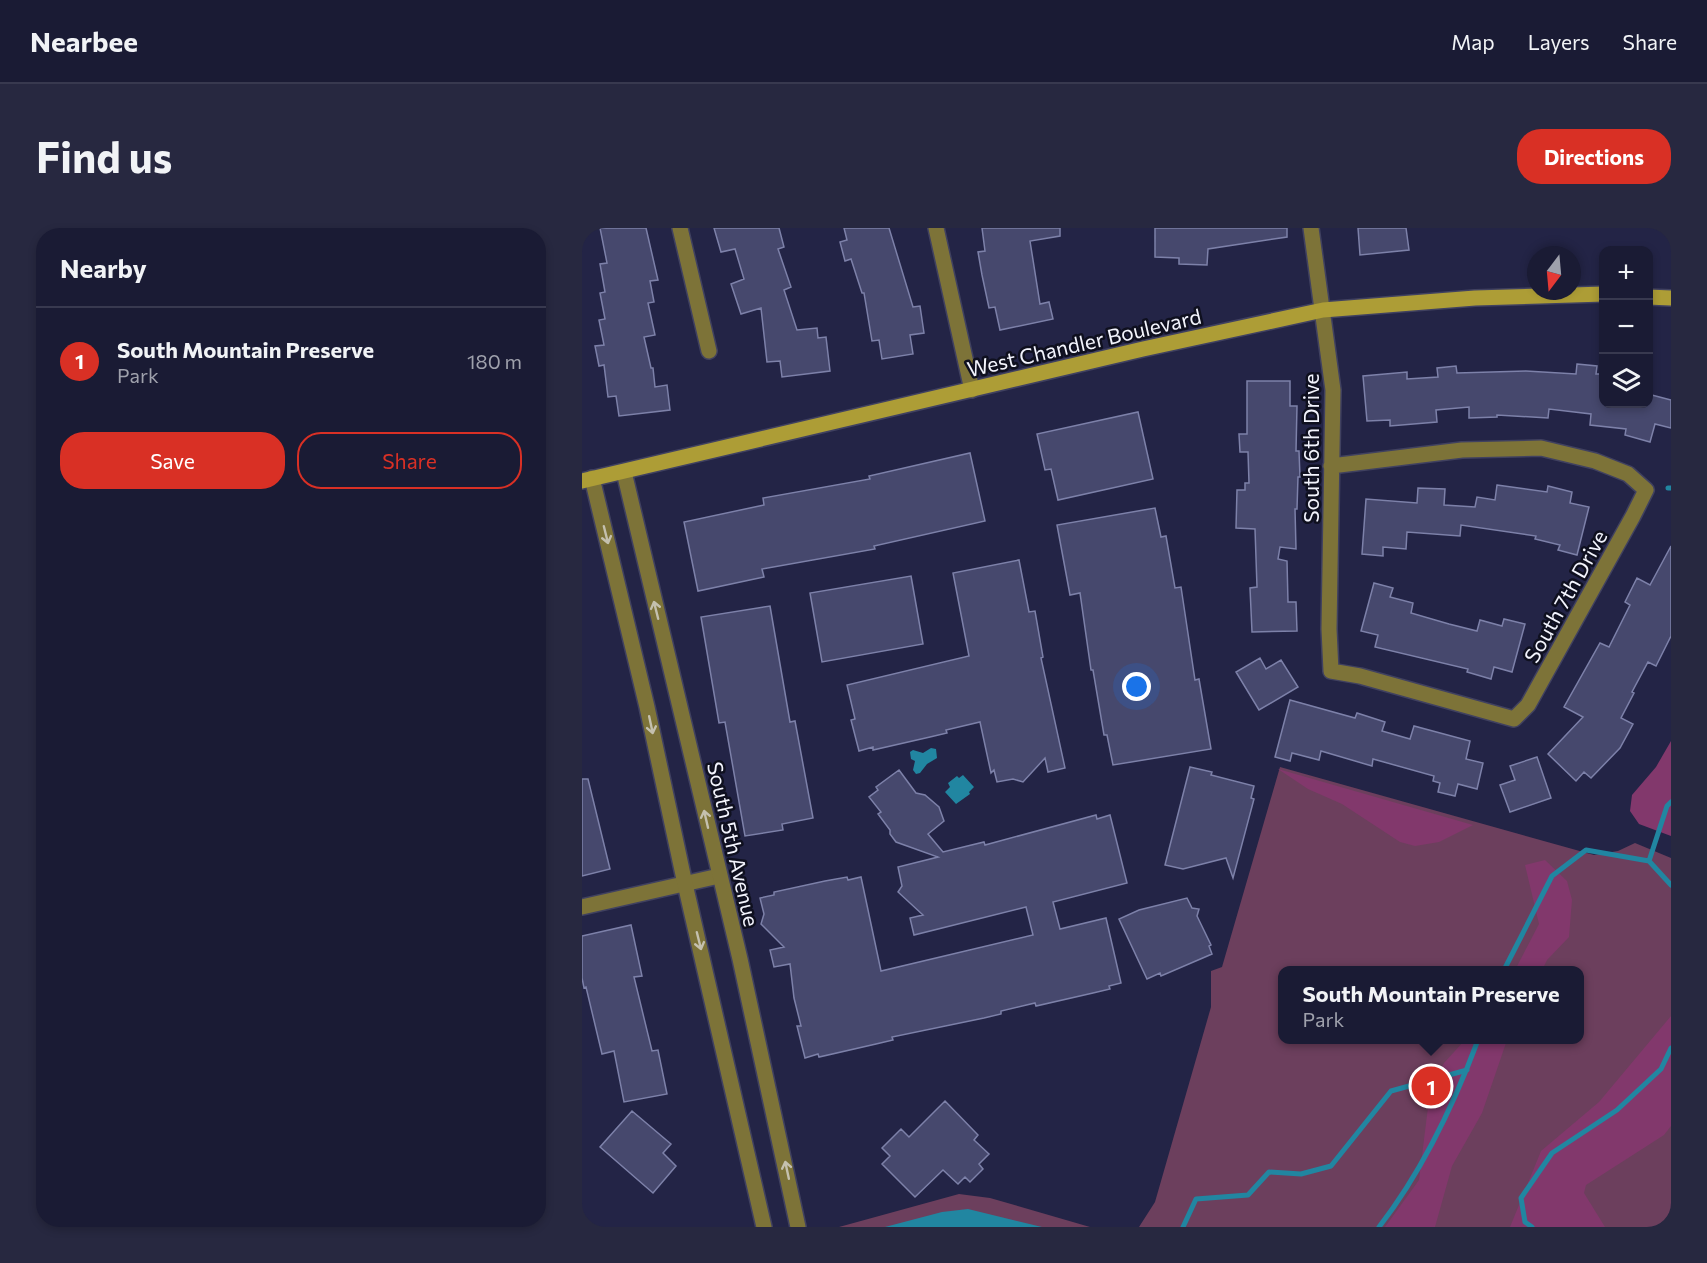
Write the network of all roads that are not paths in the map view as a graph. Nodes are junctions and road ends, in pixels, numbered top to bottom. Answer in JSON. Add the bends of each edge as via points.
{"nodes":[{"id":1,"x":680,"y":228,"type":"edge"},
{"id":2,"x":936,"y":228,"type":"edge"},
{"id":3,"x":1311,"y":228,"type":"edge"},
{"id":4,"x":1599,"y":294,"type":"edge"},
{"id":5,"x":1653,"y":297,"type":"edge"},
{"id":6,"x":1671,"y":298,"type":"edge"},
{"id":7,"x":1323,"y":310,"type":"junction"},
{"id":8,"x":709,"y":351,"type":"dead end"},
{"id":9,"x":972,"y":390,"type":"junction"},
{"id":10,"x":1331,"y":466,"type":"junction"},
{"id":11,"x":624,"y":472,"type":"junction"},
{"id":12,"x":587,"y":480,"type":"edge"},
{"id":13,"x":1514,"y":719,"type":"joint"},
{"id":14,"x":719,"y":876,"type":"junction"},
{"id":15,"x":685,"y":884,"type":"junction"},
{"id":16,"x":582,"y":907,"type":"edge"},
{"id":17,"x":764,"y":1227,"type":"edge"},
{"id":18,"x":798,"y":1227,"type":"edge"}],
"edges":[{"from":1,"to":8,"type":"street"},
{"from":2,"to":9,"type":"street"},
{"from":3,"to":7,"type":"street","name":"South 6th Drive"},
{"from":4,"to":7,"type":"main road","name":"West Chandler Boulevard","via":[[1475,298]]},
{"from":5,"to":6,"type":"main road"},
{"from":7,"to":9,"type":"main road","name":"West Chandler Boulevard"},
{"from":7,"to":10,"type":"street","name":"South 6th Drive","via":[[1334,390]]},
{"from":9,"to":11,"type":"main road","name":"West Chandler Boulevard"},
{"from":10,"to":13,"type":"street","name":"South 6th Drive","via":[[1331,670]]},
{"from":10,"to":13,"type":"street","name":"South 7th Drive","via":[[1462,450],[1541,448],[1595,461],[1628,474],[1646,490],[1528,705]]},
{"from":11,"to":12,"type":"main road","name":"West Chandler Boulevard"},
{"from":14,"to":11,"type":"street","name":"South 5th Avenue","one_way":true},
{"from":12,"to":15,"type":"street","one_way":true,"via":[[648,707]]},
{"from":14,"to":15,"type":"street"},
{"from":18,"to":14,"type":"street","name":"South 5th Avenue","one_way":true},
{"from":15,"to":16,"type":"street"},
{"from":15,"to":17,"type":"street","one_way":true}]}
